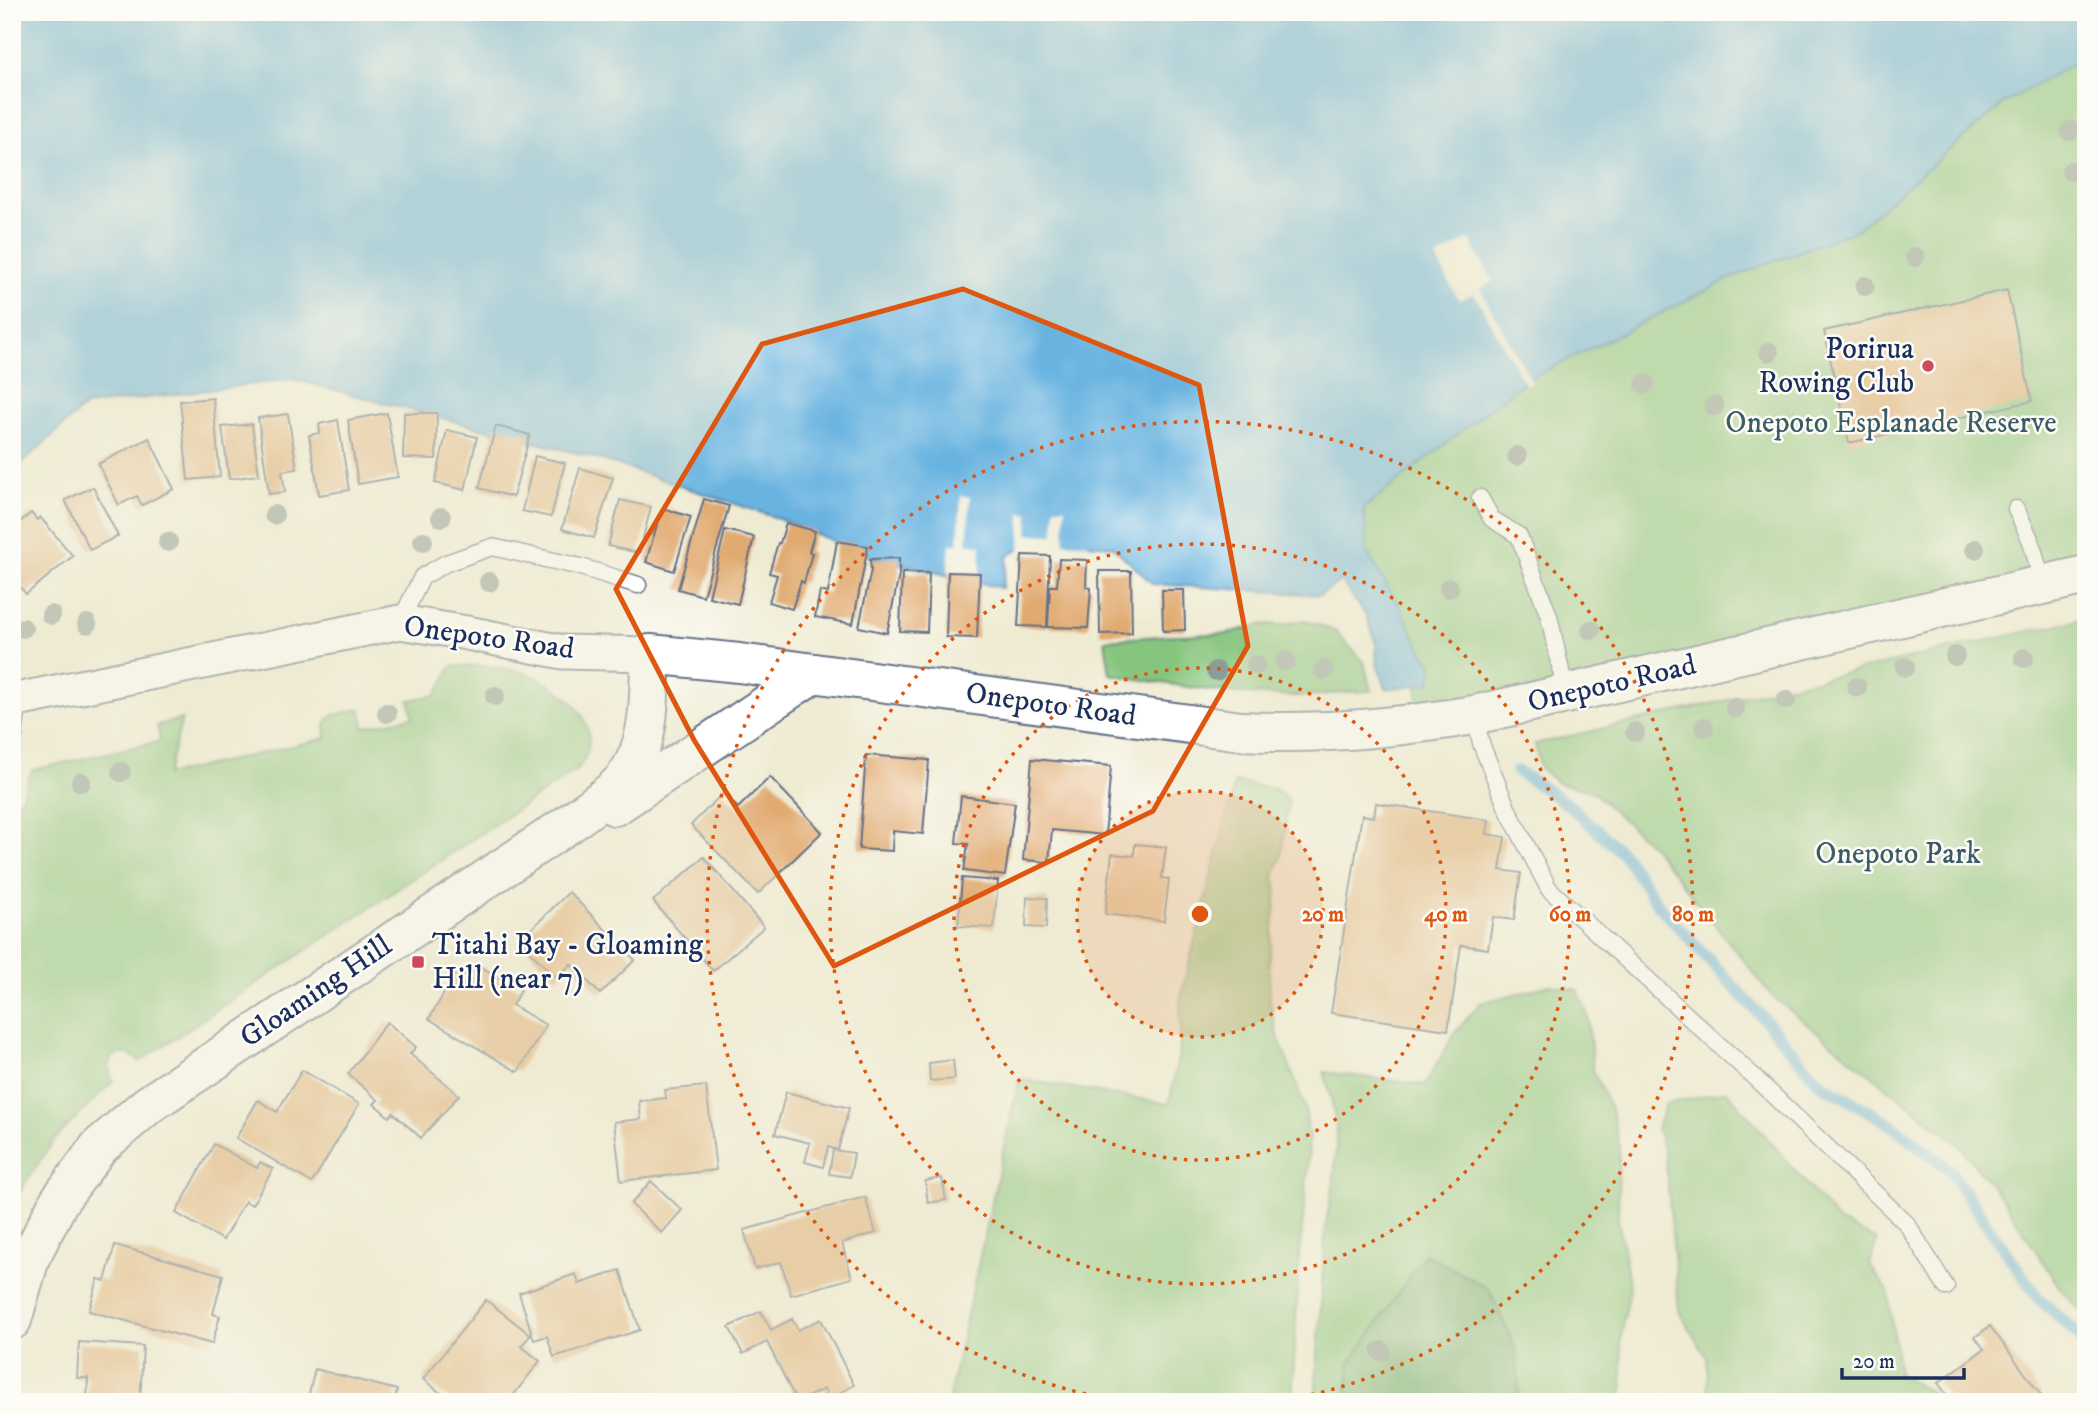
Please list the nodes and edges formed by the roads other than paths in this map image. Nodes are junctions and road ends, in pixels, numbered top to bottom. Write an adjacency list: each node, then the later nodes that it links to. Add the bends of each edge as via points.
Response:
1 (1480, 498): 9 (lane, via 1492,519 1519,536 1549,615)
2 (2016, 509): 4 (lane)
3 (2086, 575): 4 (street, Onepoto Road)
4 (2043, 585): 9 (street, Onepoto Road)
5 (639, 586): 6 (lane, via 492,547 422,577)
6 (400, 622): 7 (street, Onepoto Road, via 563,652); 10 (street, Onepoto Road)
7 (650, 654): 8 (street, Onepoto Road); 13 (street, Gloaming Hill, via 648,718 635,764 622,781)
8 (814, 673): 11 (street, Onepoto Road, via 1241,731 1343,732); 13 (street, via 602,814)
9 (1566, 694): 11 (street, Onepoto Road)
10 (15, 700): 12 (lane)
11 (1474, 715): 14 (lane, via 1507,808 1549,889 1907,1224)
12 (12, 749)
13 (570, 823): 15 (street, Gloaming Hill, via 148,1105 99,1147 59,1201 30,1258)
14 (1947, 1287)
15 (12, 1320)

